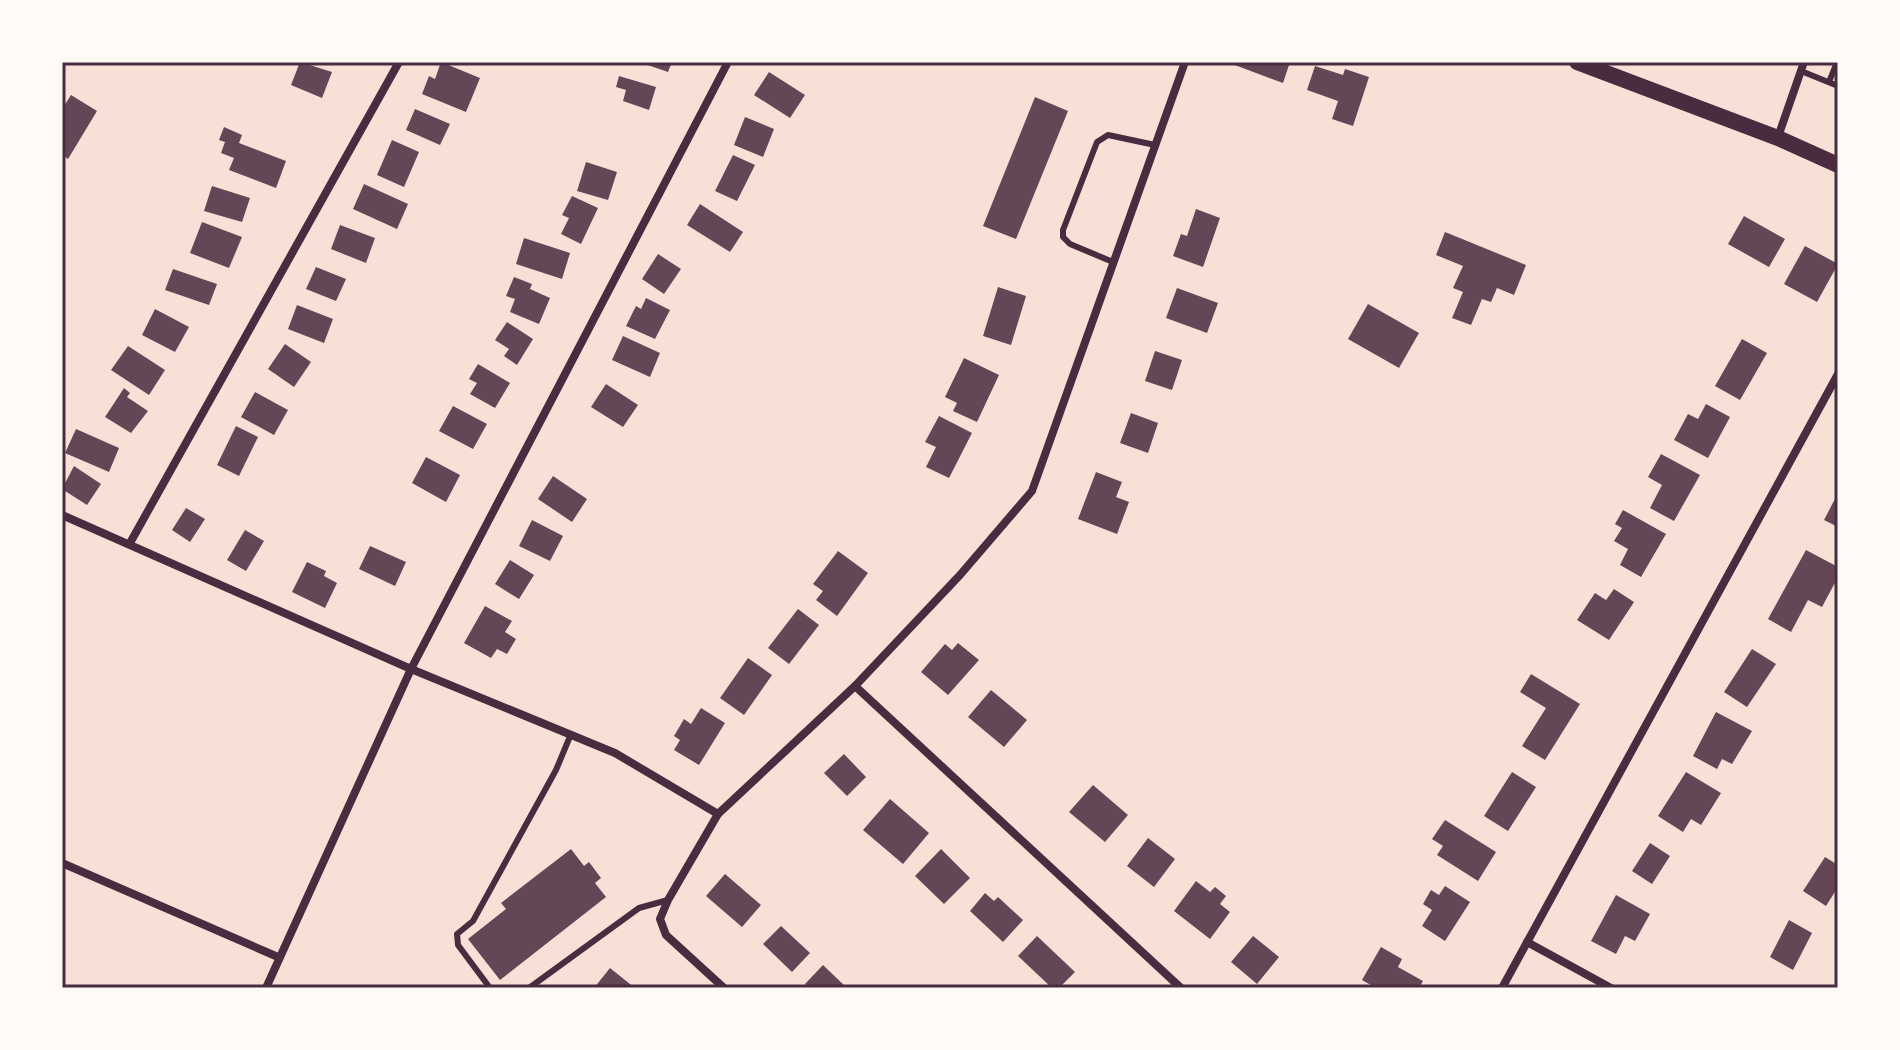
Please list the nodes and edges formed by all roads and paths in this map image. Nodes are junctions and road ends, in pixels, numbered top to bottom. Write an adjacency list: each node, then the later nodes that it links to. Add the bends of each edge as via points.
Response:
1 (399, 62): 15 (street)
2 (728, 62): 16 (street)
3 (1185, 62): 10 (street)
4 (1577, 62): 9 (main road)
5 (1837, 62): 7 (lane)
6 (1802, 67): 7 (lane); 9 (street)
7 (1829, 82): 8 (lane)
8 (1838, 86)
9 (1778, 138): 11 (main road)
10 (1155, 145): 12 (street); 12 (lane, via 1108,135 1097,142 1063,230 1070,244)
11 (1838, 165)
12 (1113, 262): 17 (street, via 1032,491)
13 (1838, 374): 22 (street)
14 (62, 515): 15 (street)
15 (130, 543): 16 (street)
16 (411, 669): 18 (street); 23 (street)
17 (855, 686): 19 (street); 28 (street)
18 (571, 734): 19 (street, via 615,753); 25 (lane, via 473,921 457,934 458,945)
19 (718, 814): 21 (street)
20 (62, 863): 23 (street)
21 (668, 900): 26 (lane, via 639,908); 27 (street, via 660,919 666,935)
22 (1527, 942): 29 (street); 30 (street)
23 (278, 957): 24 (street)
24 (266, 988)
25 (490, 988)
26 (529, 988)
27 (724, 988)
28 (1181, 988)
29 (1502, 988)
30 (1611, 988)

